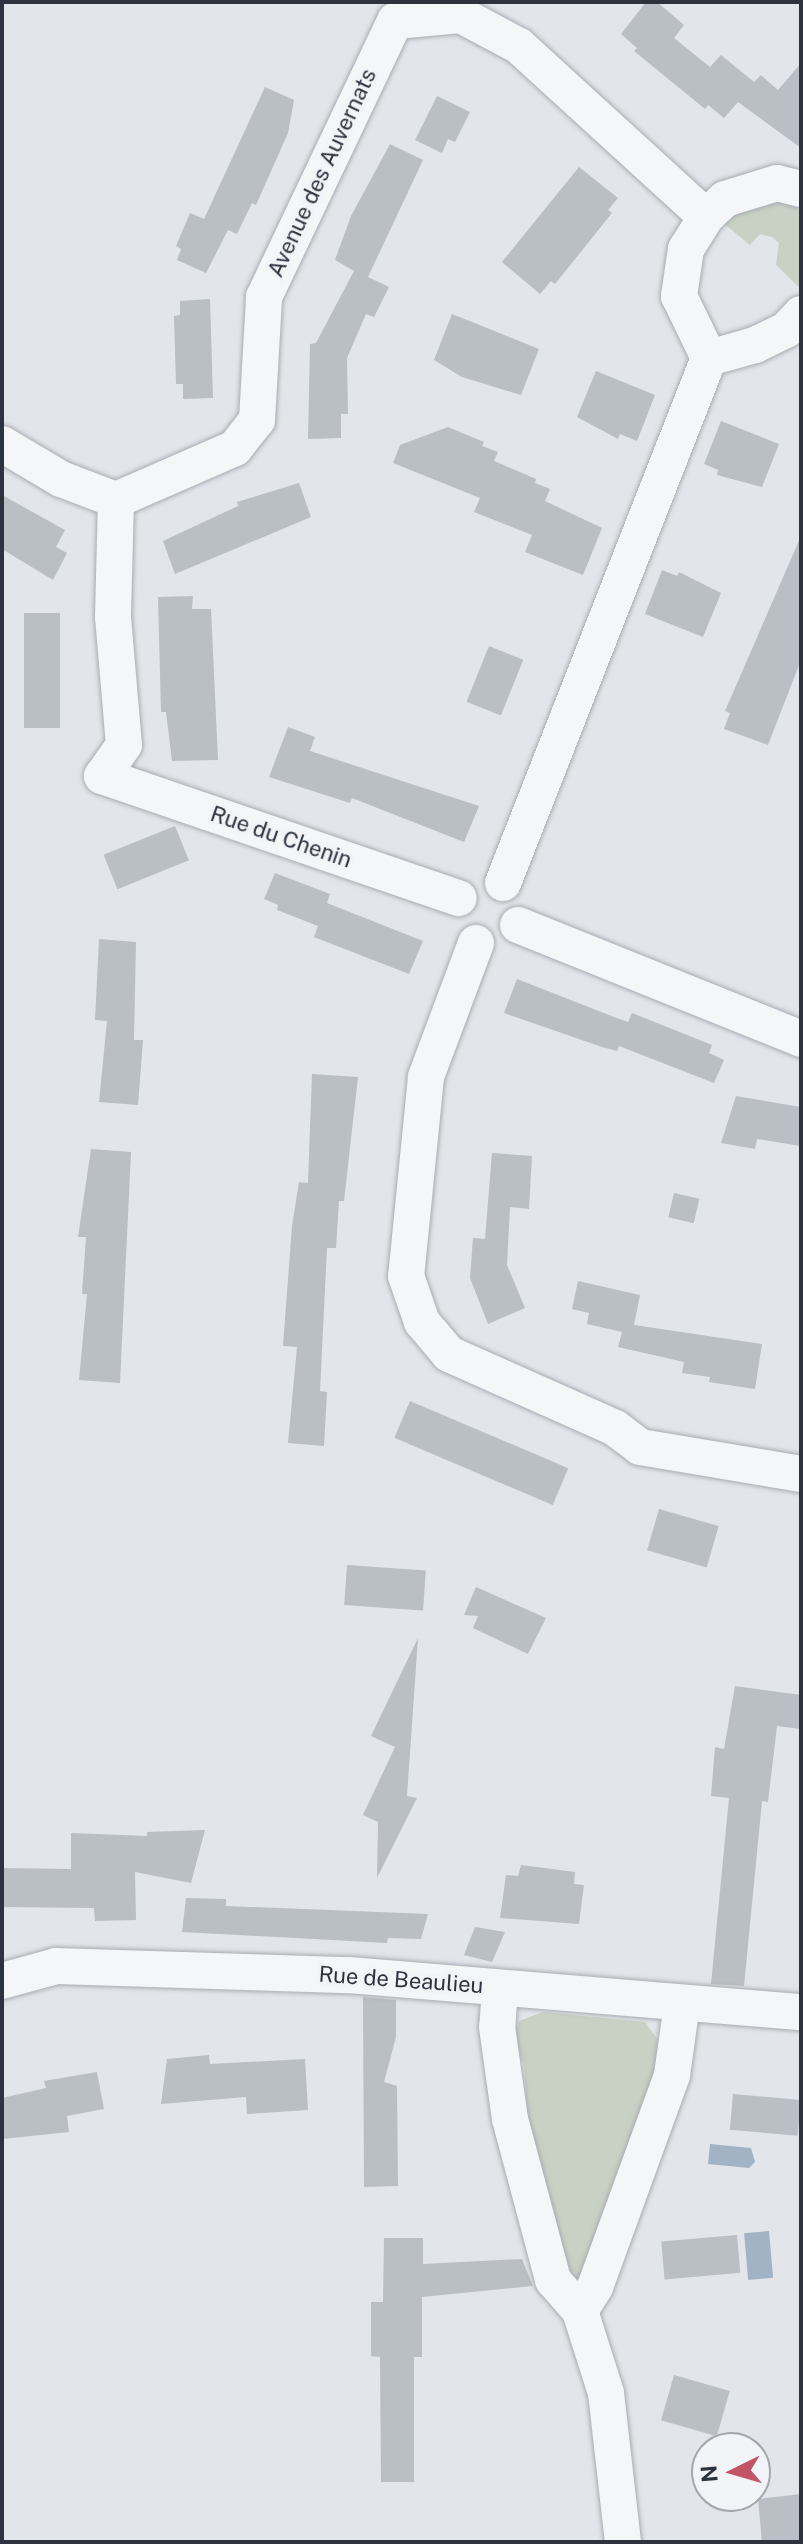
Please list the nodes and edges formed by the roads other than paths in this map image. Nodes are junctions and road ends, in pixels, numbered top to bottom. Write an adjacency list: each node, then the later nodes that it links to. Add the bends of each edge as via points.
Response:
1 (801, 189): 2 (street, via 777,183 746,190 725,199)
2 (706, 217): 4 (street, via 686,249 679,296); 6 (street, Avenue des Auvernats, via 519,46 461,15 395,21 264,297 257,420 235,448)
3 (801, 314): 4 (street, via 786,330 755,345)
4 (709, 358): 7 (street)
5 (2, 444): 6 (street, via 61,479)
6 (116, 500): 8 (street, Rue du Chenin, via 113,617 124,745 102,776)
7 (503, 883): 8 (street, via 483,880); 9 (street, via 518,898)
8 (459, 898): 10 (street, via 460,928)
9 (518, 925): 10 (street, via 498,944); 11 (street)
10 (476, 943): 12 (street, via 426,1077 406,1276 422,1322 449,1354 615,1428 640,1447)
11 (801, 1039)
12 (801, 1474)
13 (2, 1981): 14 (street, Rue de Beaulieu, via 56,1966 349,1975)
14 (500, 1988): 15 (street, Rue de Beaulieu); 17 (street, via 497,2027 510,2119 553,2280)
15 (682, 2004): 16 (street, Rue de Beaulieu); 17 (street, via 672,2075 595,2287)
16 (801, 2012)
17 (580, 2311): 18 (street, via 606,2393)
18 (623, 2542)

